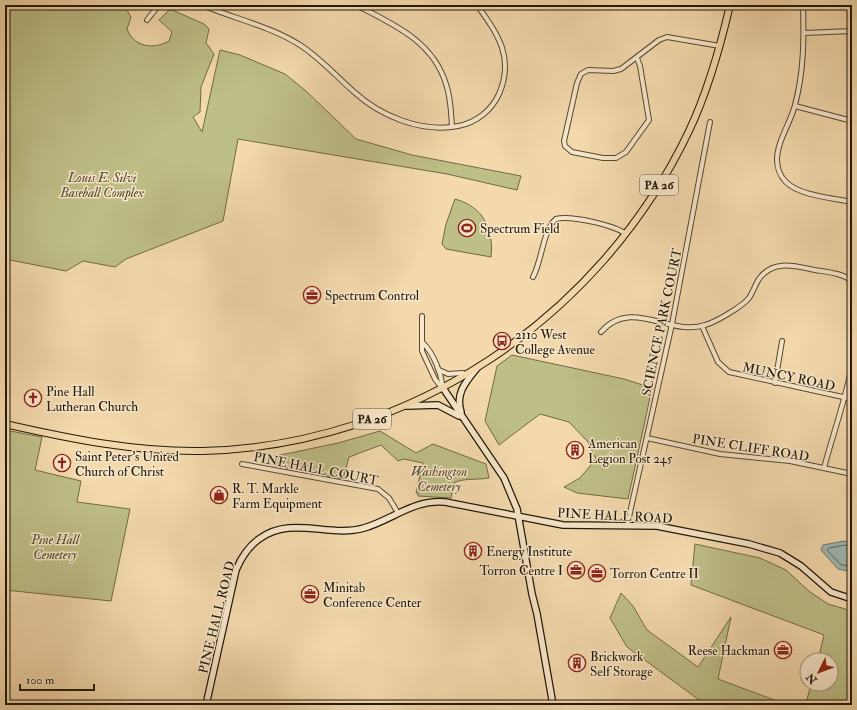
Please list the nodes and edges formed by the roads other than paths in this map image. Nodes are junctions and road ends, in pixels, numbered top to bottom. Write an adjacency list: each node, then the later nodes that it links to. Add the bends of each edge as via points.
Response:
1 (159, 5): 7 (street)
2 (202, 5): 15 (street, via 269,29 291,40 319,59 361,98 390,115 425,126)
3 (356, 5): 15 (street, via 407,32 432,56 446,83)
4 (477, 5): 15 (street, via 501,42 505,57 504,78 500,93 488,110 470,123)
5 (730, 5): 10 (main road, PA 26)
6 (803, 5): 9 (street)
7 (147, 20)
8 (852, 31): 9 (street)
9 (804, 33): 12 (street, via 802,66)
10 (720, 46): 11 (street, via 667,37 659,40); 17 (main road, PA 26, via 699,109 681,147 657,189)
11 (637, 58): 11 (street, via 618,71 588,70 581,74 564,141 570,150 603,158 616,158 626,152 647,125 648,112)
12 (795, 106): 13 (street); 16 (street, via 778,155 778,167 783,178 802,192)
13 (852, 121)
14 (710, 122): 21 (street, SCIENCE PARK COURT)
15 (452, 127)
16 (852, 202)
17 (626, 234): 18 (street, via 610,227 568,218 556,219 548,228 540,264); 28 (main road, PA 26, via 561,305 511,346)
18 (533, 278)
19 (852, 282): 22 (street, via 829,273 788,265 777,266 762,275 748,299)
20 (422, 316): 25 (street)
21 (672, 324): 22 (street); 23 (street, via 632,316 614,322); 36 (street, SCIENCE PARK COURT)
22 (702, 326): 29 (street, MUNCY ROAD, via 716,357 725,369 739,375)
23 (602, 332)
24 (782, 341): 29 (street)
25 (423, 343): 27 (street); 30 (street, via 422,351 435,379)
26 (852, 366): 31 (street)
27 (437, 368): 28 (street, via 452,375); 30 (street)
28 (477, 368): 30 (main road, PA 26); 34 (street, via 463,385 459,397 460,409)
29 (775, 383): 31 (street, MUNCY ROAD)
30 (443, 388): 33 (main road, PA 26); 34 (street)
31 (846, 398): 32 (street, MUNCY ROAD); 38 (street)
32 (852, 399)
33 (407, 406): 34 (street, via 438,405); 35 (main road, PA 26, via 316,436 260,446 217,450 122,447)
34 (466, 421): 41 (street, via 504,478)
35 (5, 424)
36 (647, 438): 38 (street, PINE CLIFF ROAD, via 720,454 790,461); 42 (street, SCIENCE PARK COURT)
37 (242, 464): 40 (street, PINE HALL COURT, via 378,489 389,498)
38 (824, 468): 39 (street, PINE CLIFF ROAD)
39 (852, 474)
40 (398, 513): 41 (street, PINE HALL ROAD, via 419,504 436,501); 44 (street, PINE HALL ROAD, via 354,530 280,528 252,544 236,570)
41 (519, 517): 42 (street, PINE HALL ROAD, via 571,526); 45 (street)
42 (627, 526): 43 (street, PINE HALL ROAD, via 668,528 766,548 791,559 831,592)
43 (852, 599)
44 (206, 705)
45 (553, 705)

